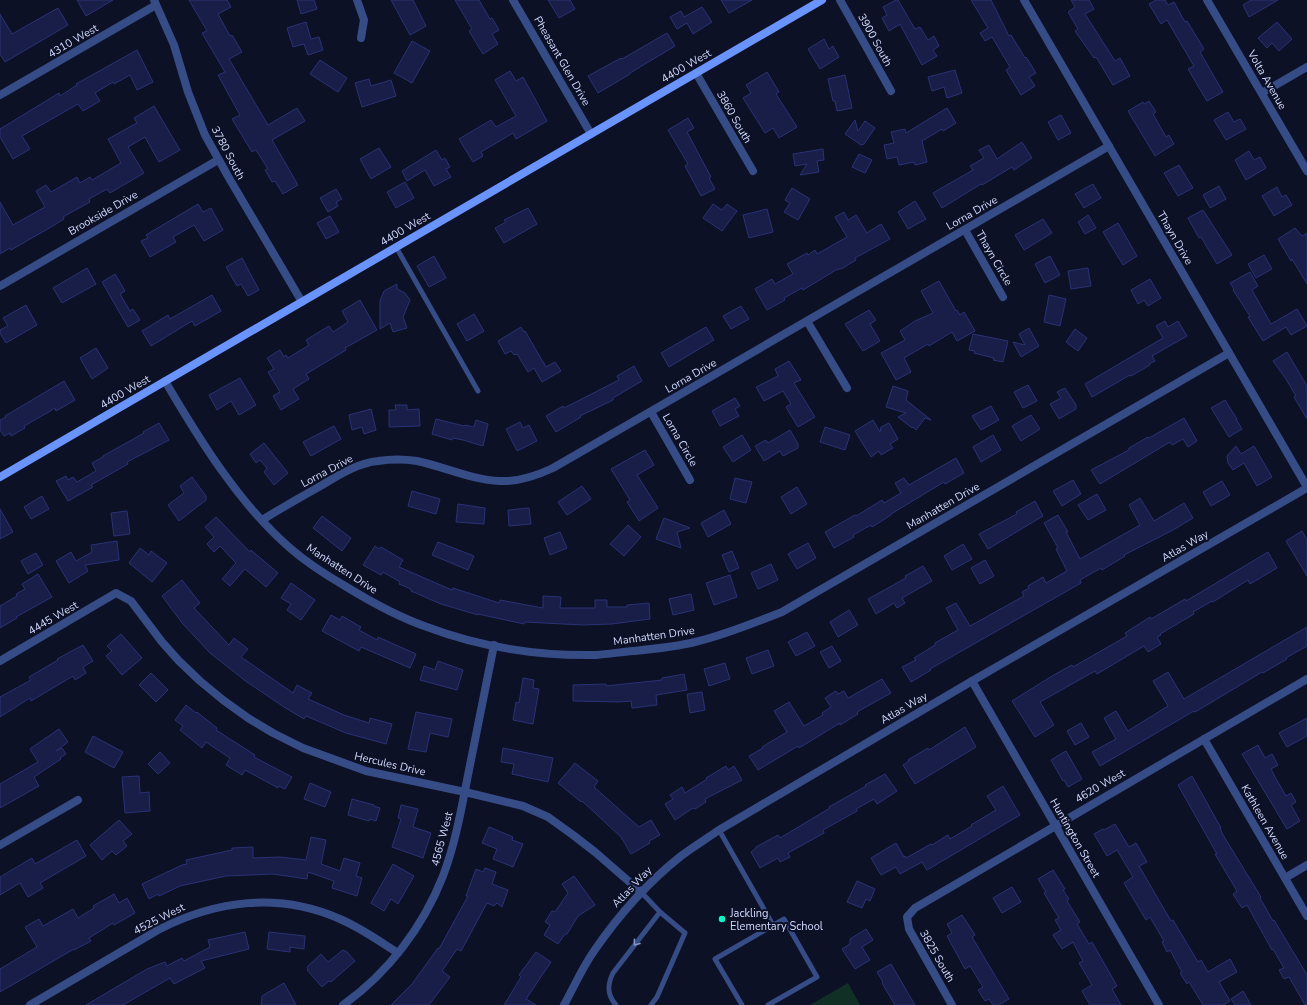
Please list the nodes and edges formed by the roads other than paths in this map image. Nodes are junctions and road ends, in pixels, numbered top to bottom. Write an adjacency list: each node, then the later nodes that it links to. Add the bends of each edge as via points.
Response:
1 (357, 0): 8 (street, via 364,20)
2 (513, 0): 14 (street, Pheasant Glen Drive)
3 (822, 0): 10 (street, 4400 West)
4 (840, 0): 11 (street, 3900 South)
5 (1024, 0): 15 (street, Thayn Drive)
6 (1207, 0): 12 (street, Volta Avenue)
7 (155, 2): 13 (street, 4310 West); 16 (street, 3780 South, via 174,45 195,112)
8 (361, 38)
9 (1307, 67): 12 (street)
10 (696, 73): 14 (street, 4400 West); 17 (street, 3860 South)
11 (891, 91)
12 (1262, 93): 18 (street, Volta Avenue)
13 (0, 95)
14 (591, 134): 20 (street, 4400 West)
15 (1109, 146): 19 (street, Lorna Drive); 25 (street, Thayn Drive)
16 (218, 160): 21 (street, Brookside Drive); 23 (street, 3780 South)
17 (753, 171)
18 (1307, 171)
19 (965, 230): 22 (street, Thayn Circle); 24 (street, Lorna Drive)
20 (396, 247): 23 (street, 4400 West); 28 (lane)
21 (0, 286)
22 (1003, 297)
23 (302, 302): 26 (street, 4400 West)
24 (808, 321): 27 (street); 29 (street, Lorna Drive)
25 (1229, 353): 32 (street, Thayn Drive); 35 (street, Manhatten Drive, via 782,612 694,642 648,650 597,655 545,653)
26 (165, 381): 30 (street, 4400 West); 33 (street, Manhatten Drive, via 210,455)
27 (847, 388)
28 (478, 391)
29 (651, 412): 31 (street, Lorna Circle); 33 (street, Lorna Drive, via 537,475 500,481 417,461 376,461 344,472)
30 (0, 477)
31 (690, 480)
32 (1307, 488): 38 (street, Atlas Way)
33 (262, 520): 35 (street, Manhatten Drive, via 290,548 369,601 427,627)
34 (116, 593): 36 (street, 4445 West); 40 (street, Hercules Drive, via 131,601 162,642 200,681 222,700 273,733 303,748 366,772)
35 (494, 646): 40 (street, 4565 West)
36 (0, 661)
37 (1307, 679): 39 (street, 4620 West)
38 (972, 681): 42 (street, Huntington Street); 43 (street, Atlas Way)
39 (1204, 739): 42 (street, 4620 West); 46 (street, Kathleen Avenue)
40 (465, 792): 47 (street, Hercules Drive, via 523,806 548,818 596,852); 52 (street, 4565 West, via 444,875 424,917)
41 (78, 800): 44 (street)
42 (1055, 825): 50 (street, 4620 West, via 921,904); 61 (street, Huntington Street)
43 (719, 830): 47 (street, Atlas Way, via 682,855); 51 (lane)
44 (0, 845)
45 (1307, 865): 46 (street)
46 (1285, 878): 49 (street, Kathleen Avenue)
47 (641, 892): 48 (lane); 55 (street, Atlas Way, via 593,952)
48 (660, 912): 56 (lane, one-way to 56, via 610,979 609,992); 57 (lane, via 685,933)
49 (1307, 916)
50 (907, 917): 60 (street, 3825 South, via 912,936)
51 (773, 925): 58 (lane, via 715,958); 59 (lane, via 784,919 817,977)
52 (398, 953): 53 (street, 4525 West, via 360,929 319,911 275,903 233,904 176,921); 54 (street, 4565 West, via 372,981)
53 (30, 1005)
54 (343, 1005)
55 (564, 1005)
56 (616, 1005)
57 (651, 1005)
58 (742, 1005)
59 (768, 1005)
60 (952, 1005)
61 (1159, 1005)

